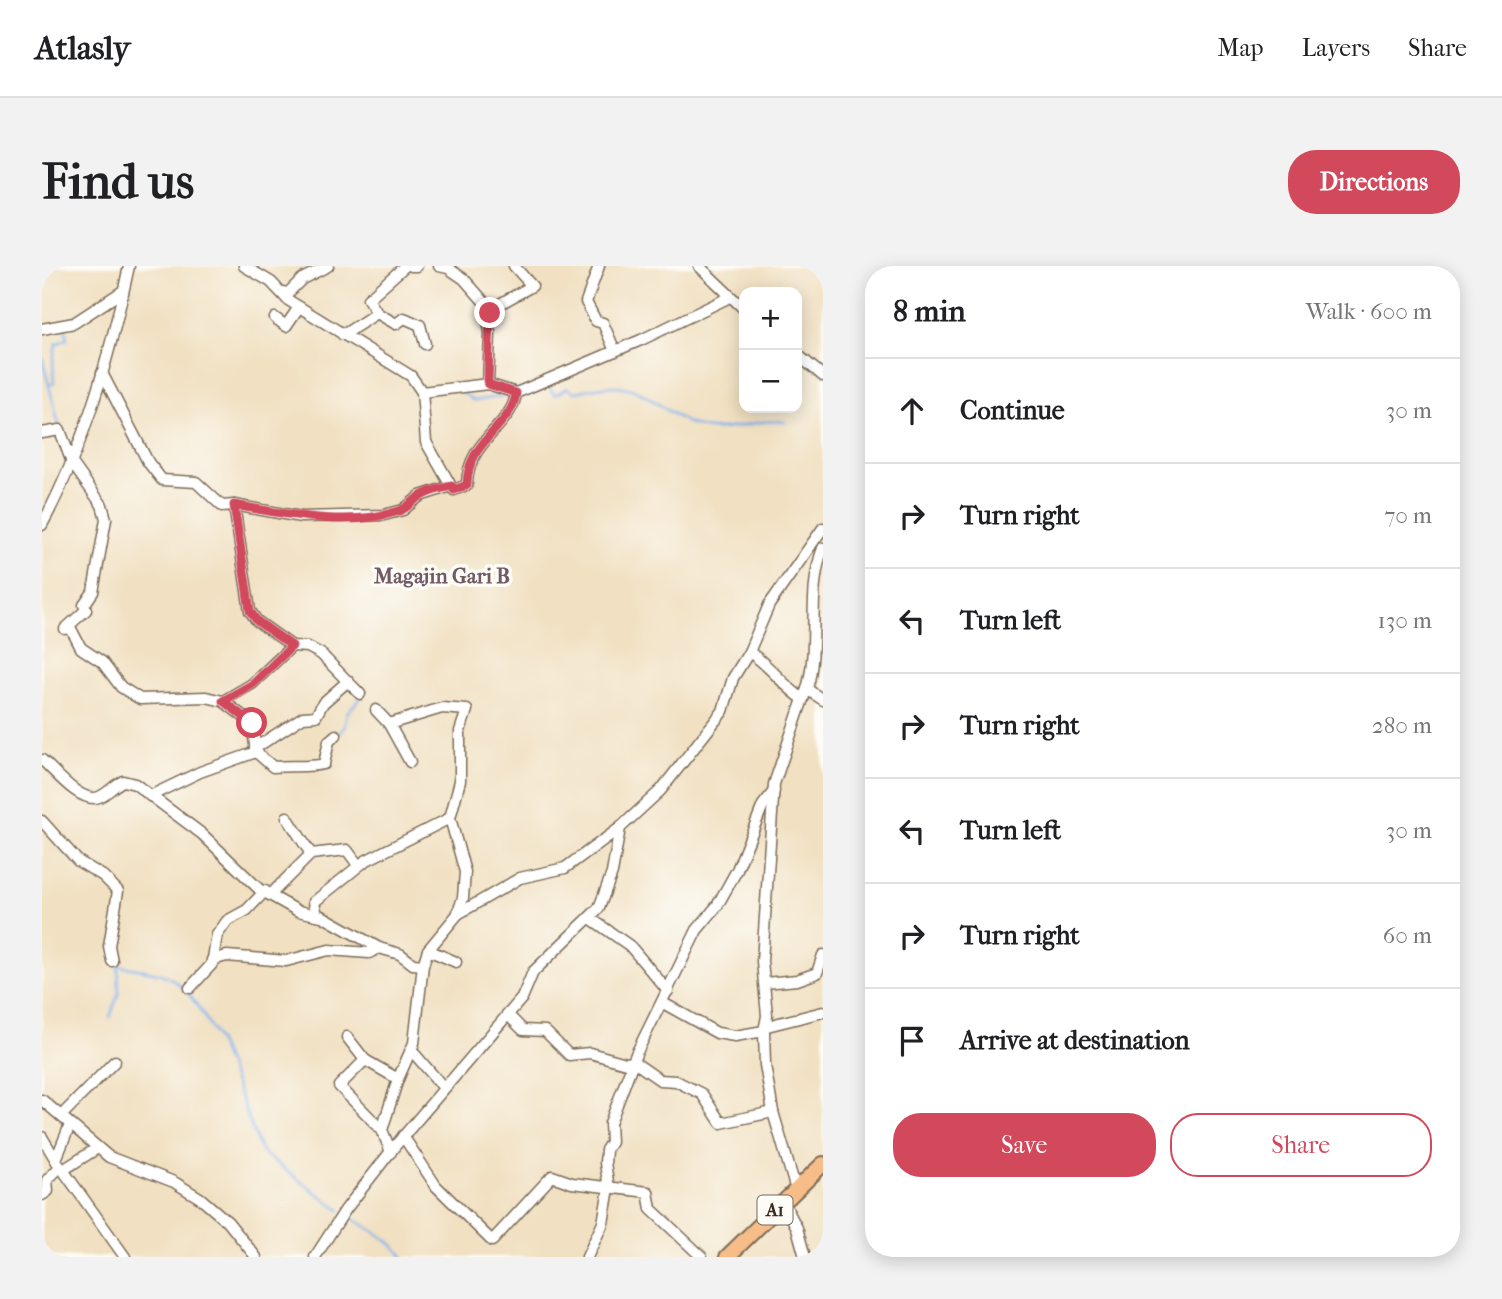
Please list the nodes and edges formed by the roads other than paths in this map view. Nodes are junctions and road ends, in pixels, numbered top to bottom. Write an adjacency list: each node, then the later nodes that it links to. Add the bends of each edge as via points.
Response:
1 (129, 266): 11 (street)
2 (244, 266): 12 (street)
3 (328, 266): 12 (street)
4 (404, 266): 17 (street, via 368,299)
5 (411, 266): 6 (street)
6 (418, 266)
7 (514, 266): 16 (street, via 532,286)
8 (599, 266): 22 (street, via 586,302 596,321 603,323)
9 (699, 266): 13 (street)
10 (445, 267): 16 (street, via 476,291)
11 (123, 292): 19 (street, via 74,323); 24 (street)
12 (284, 292): 15 (street, via 282,295)
13 (730, 297): 14 (street); 22 (street)
14 (739, 305)
15 (299, 307): 18 (street, via 286,326); 20 (street)
16 (489, 310): 26 (street)
17 (377, 313): 20 (street); 21 (street, via 396,324 404,318 420,325)
18 (275, 318)
19 (42, 329)
20 (344, 333): 27 (street, via 411,376)
21 (425, 344)
22 (615, 351): 28 (street)
23 (802, 358): 25 (street)
24 (102, 373): 30 (street); 32 (street, via 162,480 195,482 222,506)
25 (823, 376)
26 (488, 384): 27 (street); 28 (street)
27 (422, 392): 31 (street, via 426,442)
28 (516, 393): 31 (street, via 512,410 486,436 466,470 467,485 454,490)
29 (42, 433): 30 (street, via 60,430)
30 (72, 463): 33 (street); 42 (street, via 102,505 106,519 93,592 84,605 86,610 67,628 121,687 140,699 206,696)
31 (452, 486): 32 (street, via 384,515 301,517)
32 (234, 505): 36 (street, via 250,611)
33 (42, 525)
34 (823, 528): 37 (street, via 775,594)
35 (823, 548): 40 (street)
36 (292, 646): 38 (street, via 321,654); 42 (street, via 253,684)
37 (749, 652): 40 (street); 54 (street, via 733,678 723,711 661,790)
38 (348, 681): 39 (street); 46 (street, via 323,703 316,716 303,717)
39 (360, 694)
40 (805, 694): 41 (street); 49 (street)
41 (823, 700)
42 (223, 701): 46 (street, via 252,723)
43 (376, 710): 44 (street)
44 (389, 724): 48 (street); 52 (street, via 442,708 467,710 460,731 460,781)
45 (336, 735): 46 (street, via 329,741 324,764 308,768 292,764 273,767)
46 (255, 750): 50 (street)
47 (42, 760): 50 (street, via 59,779 89,797 98,797 123,781)
48 (410, 762)
49 (774, 791): 68 (street, via 763,936); 70 (street, via 763,805 737,870 697,930)
50 (150, 796): 57 (street, via 225,854 250,884)
51 (287, 817): 55 (street)
52 (450, 818): 56 (street); 59 (street, via 465,872)
53 (42, 821): 65 (street, via 78,860 118,891 109,946)
54 (620, 828): 59 (street, via 565,868 520,878); 60 (street, via 608,886)
55 (311, 854): 56 (street, via 347,850); 57 (street)
56 (358, 865): 58 (street, via 314,902)
57 (268, 892): 58 (street, via 298,911); 64 (street, via 227,921 217,935)
58 (317, 915): 61 (street)
59 (457, 915): 62 (street)
60 (590, 918): 70 (street, via 630,946); 73 (street, via 533,972 522,998)
61 (379, 948): 64 (street, via 369,953 328,950 286,961 227,956); 67 (street)
62 (428, 950): 66 (street); 67 (street)
63 (823, 955): 68 (street, via 817,973)
64 (212, 960): 69 (street)
65 (112, 961)
66 (456, 962)
67 (423, 965): 76 (street)
68 (765, 983): 74 (street)
69 (190, 988)
70 (668, 991): 71 (street)
71 (663, 1003): 74 (street, via 728,1036); 79 (street)
72 (823, 1012): 74 (street)
73 (507, 1014): 79 (street, via 523,1030 545,1031 569,1055 590,1053); 81 (street)
74 (765, 1028): 83 (street)
75 (346, 1037): 77 (street)
76 (412, 1051): 80 (street); 81 (street)
77 (365, 1060): 80 (street); 86 (street, via 339,1086)
78 (115, 1061): 84 (street)
79 (634, 1062): 83 (street, via 660,1080 676,1081 702,1094 720,1123); 100 (street, via 610,1123 605,1163 610,1188 603,1223)
80 (398, 1079): 86 (street)
81 (444, 1088): 87 (street)
82 (42, 1100): 84 (street)
83 (773, 1112): 94 (street)
84 (61, 1116): 85 (street)
85 (70, 1125): 89 (street); 92 (street)
86 (382, 1129): 90 (street)
87 (403, 1136): 90 (street); 101 (street, via 436,1186 492,1241 552,1175 572,1183 648,1192 651,1209)
88 (42, 1137): 92 (street)
89 (96, 1149): 92 (street); 98 (street, via 200,1198 228,1222)
90 (391, 1152): 99 (street)
91 (823, 1164): 94 (highway, A1)
92 (60, 1165): 95 (street); 97 (street)
93 (823, 1175): 96 (highway, A1)
94 (796, 1190): 102 (highway, A1)
95 (42, 1195)
96 (786, 1209): 103 (highway, A1); 104 (street)
97 (125, 1257)
98 (256, 1257)
99 (315, 1257)
100 (587, 1257)
101 (702, 1257)
102 (727, 1257)
103 (738, 1257)
104 (805, 1257)

